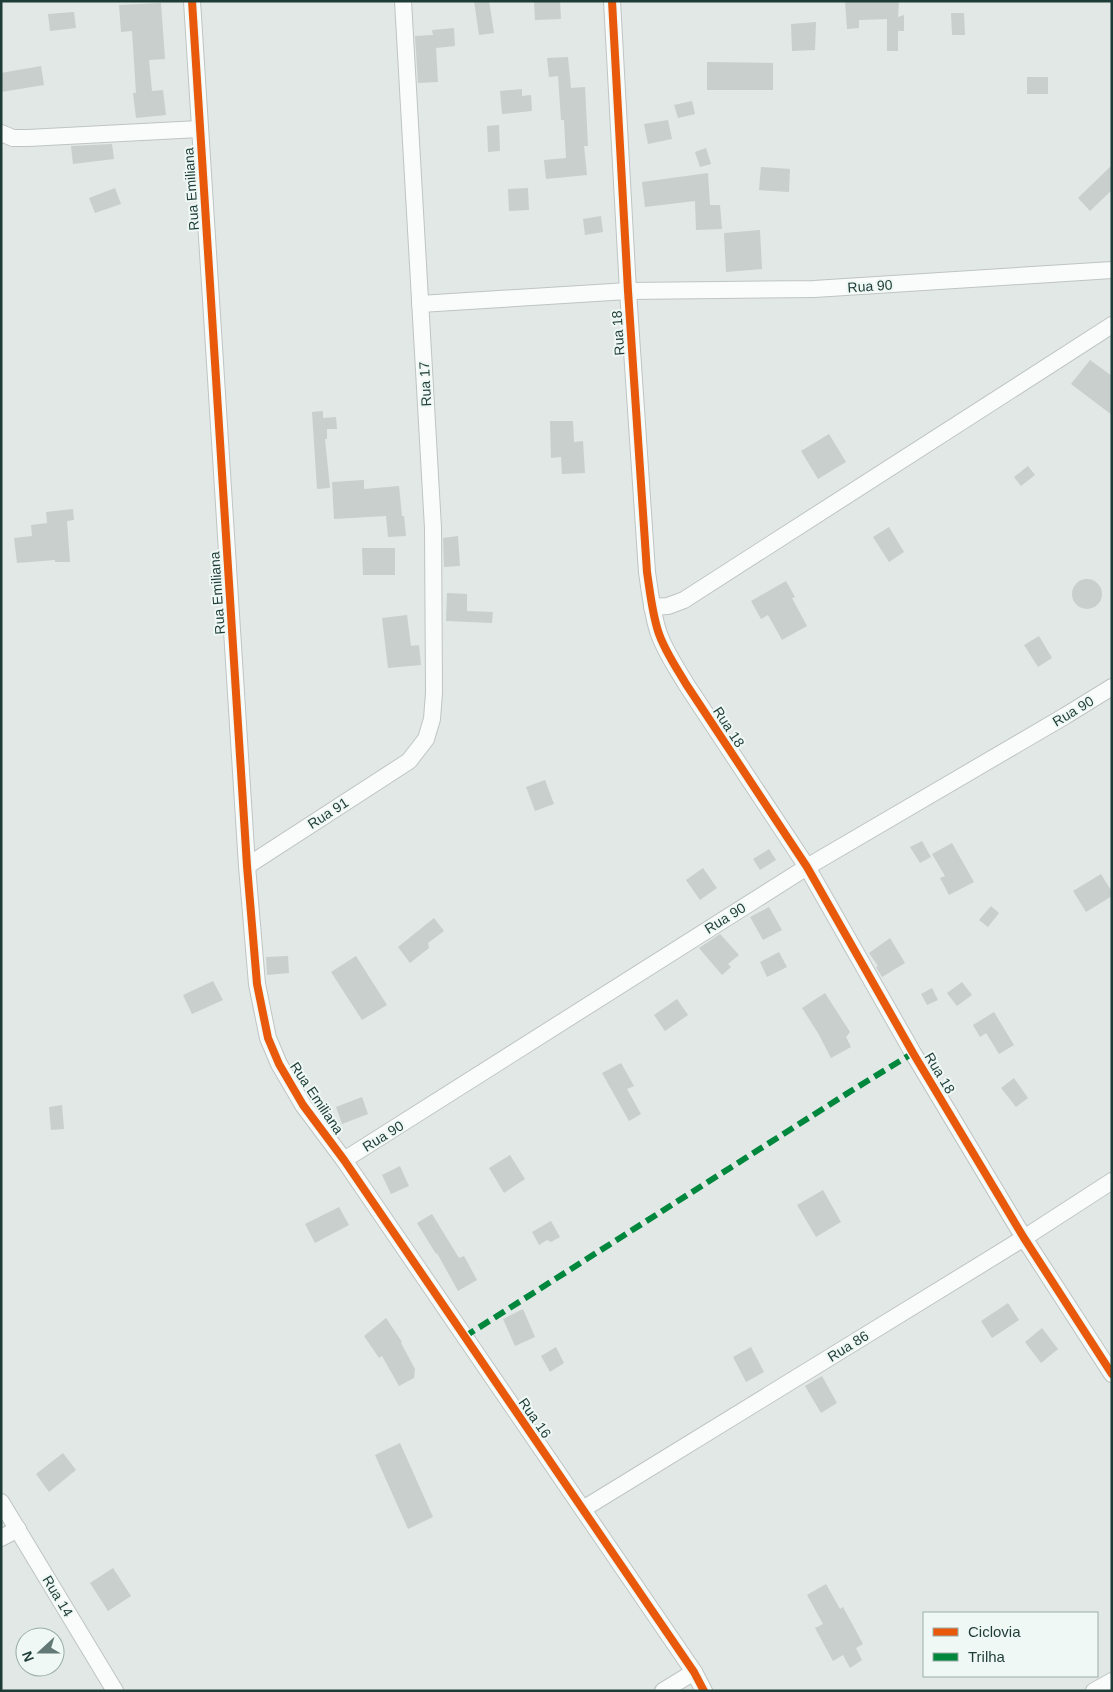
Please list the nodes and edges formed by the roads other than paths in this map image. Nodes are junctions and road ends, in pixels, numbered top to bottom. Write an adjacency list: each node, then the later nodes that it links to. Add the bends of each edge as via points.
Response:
1 (192, 1): 4 (street, Rua Emiliana)
2 (403, 1): 8 (street, Rua 17)
3 (612, 1): 7 (street, Rua 18)
4 (199, 129): 5 (street, via 28,138 13,138); 13 (street, Rua Emiliana)
5 (1, 133)
6 (1112, 270): 7 (street, Rua 90, via 814,289)
7 (628, 291): 8 (street, Rua 90); 10 (street, Rua 18)
8 (420, 304): 12 (street, Rua 17, via 433,528 434,693 426,739)
9 (1112, 325): 10 (street, via 684,600)
10 (652, 607): 14 (street, Rua 18, via 658,632 672,661)
11 (1112, 687): 14 (street, Rua 90)
12 (409, 761): 13 (street, Rua 91)
13 (248, 866): 15 (street, Rua Emiliana, via 257,984 268,1038 303,1104)
14 (806, 867): 15 (street, Rua 90); 17 (street, Rua 18)
15 (344, 1160): 20 (street, Rua 16)
16 (1112, 1182): 17 (street, Rua 86)
17 (1024, 1238): 18 (street, Rua 18); 20 (street, Rua 86)
18 (1112, 1374)
19 (1, 1502): 21 (street, Rua 14)
20 (583, 1508): 23 (street, Rua 16)
21 (18, 1529): 22 (street); 25 (street, Rua 14)
22 (1, 1538)
23 (694, 1672): 26 (street); 27 (street, Rua 16)
24 (1112, 1681): 28 (street)
25 (115, 1691)
26 (663, 1691)
27 (704, 1691)
28 (1094, 1691)

